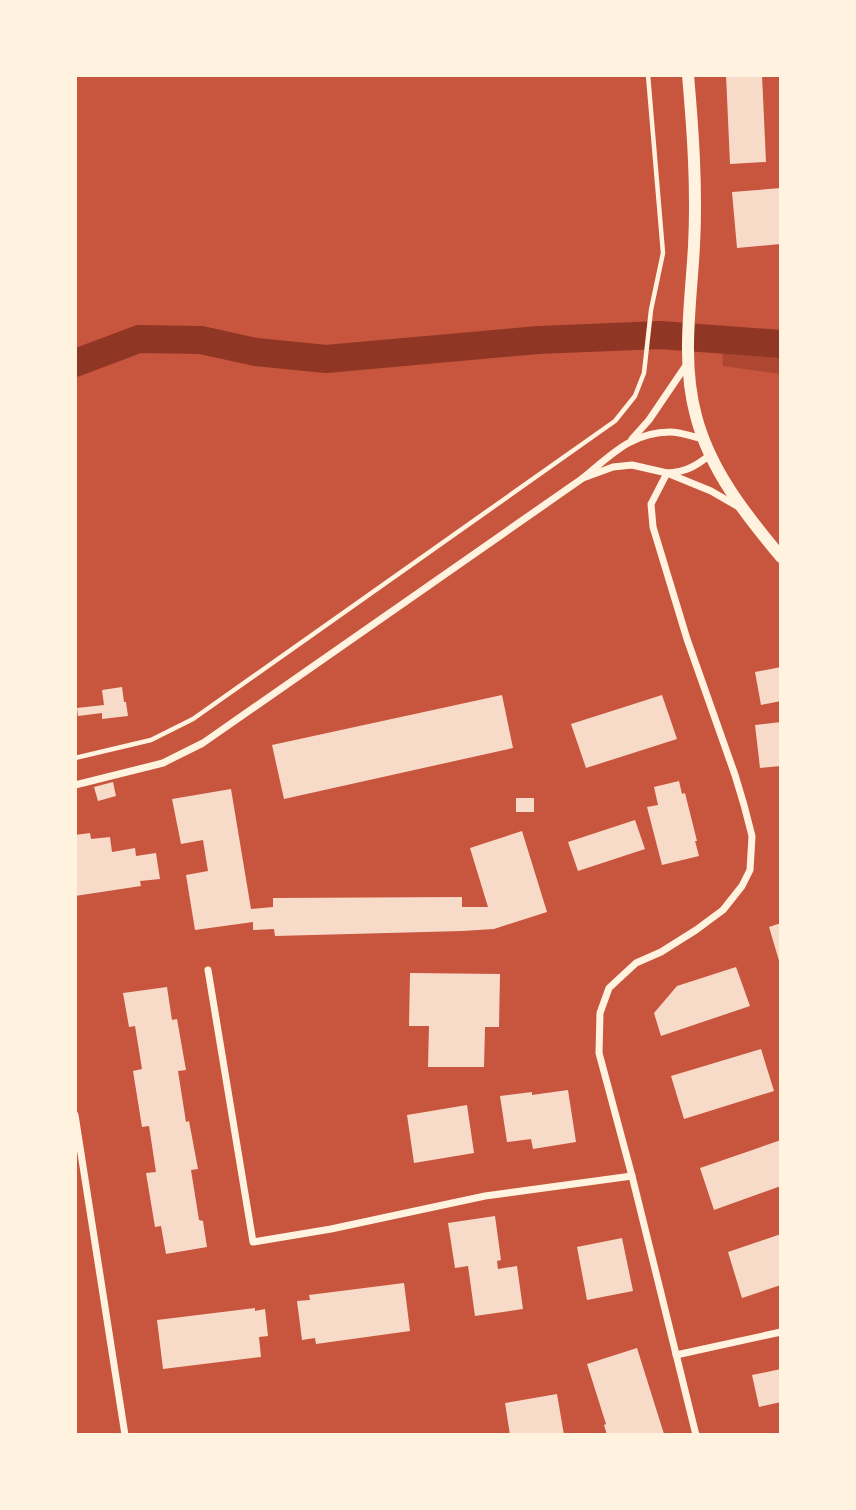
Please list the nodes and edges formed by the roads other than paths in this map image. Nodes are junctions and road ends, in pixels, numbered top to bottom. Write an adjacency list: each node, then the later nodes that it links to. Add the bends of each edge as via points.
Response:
1 (688, 75): 2 (street, via 694,172)
2 (688, 364): 3 (street); 4 (street, via 690,393)
3 (632, 439): 4 (street, via 672,432); 7 (street)
4 (704, 440): 5 (street)
5 (710, 455): 6 (street, via 693,468); 8 (street)
6 (667, 473): 7 (street, via 632,465); 8 (street); 13 (street, via 651,503 653,527 752,835 750,870 723,910 636,963 609,988 600,1013 599,1053)
7 (583, 478): 10 (street, via 203,743 163,763)
8 (743, 509): 9 (street)
9 (781, 557)
10 (75, 785)
11 (208, 970): 13 (street, via 253,1242 485,1196)
12 (75, 1115): 16 (street)
13 (632, 1176): 15 (street)
14 (781, 1332): 15 (street)
15 (676, 1355): 17 (street)
16 (125, 1435)
17 (696, 1435)

